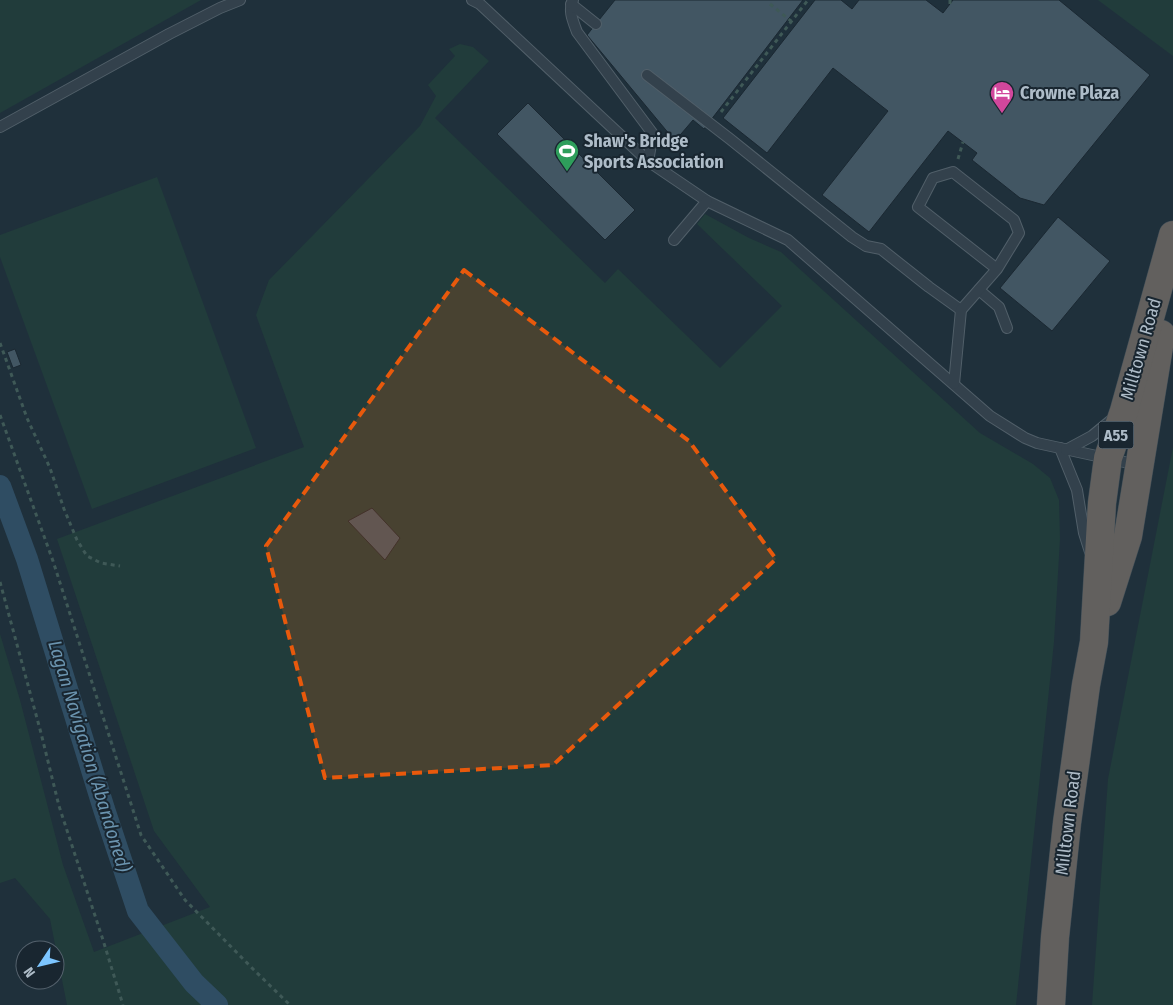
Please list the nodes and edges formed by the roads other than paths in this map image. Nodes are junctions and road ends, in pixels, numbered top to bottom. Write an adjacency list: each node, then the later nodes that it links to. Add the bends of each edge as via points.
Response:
1 (240, 0): 6 (lane, via 169,34)
2 (472, 0): 7 (lane)
3 (572, 2): 4 (lane); 7 (lane, via 571,16 577,32 653,134)
4 (596, 24)
5 (647, 75): 14 (lane, via 852,237 881,250)
6 (0, 127)
7 (648, 162): 8 (lane)
8 (707, 201): 10 (lane); 16 (lane, via 788,240)
9 (1173, 235): 17 (highway, Milltown Road / A55)
10 (674, 240)
11 (1173, 257): 20 (highway, Milltown Road / A55)
12 (997, 269): 12 (lane, via 918,208 933,178 953,172 1014,220 1019,232); 13 (lane)
13 (978, 290): 14 (lane); 15 (lane, via 999,307)
14 (961, 310): 16 (lane)
15 (1007, 328)
16 (954, 384): 18 (lane, via 990,416 1026,438)
17 (1124, 411): 18 (lane, via 1092,436); 19 (highway, Milltown Road / A55)
18 (1063, 449): 19 (lane); 21 (lane)
19 (1108, 458): 20 (lane); 21 (highway, Milltown Road / A55)
20 (1139, 465): 22 (highway, Milltown Road / A55, via 1128,536)
21 (1098, 574): 22 (highway, Milltown Road / A55)
22 (1094, 642): 23 (highway, Milltown Road / A55, via 1066,824)
23 (1050, 1005)

